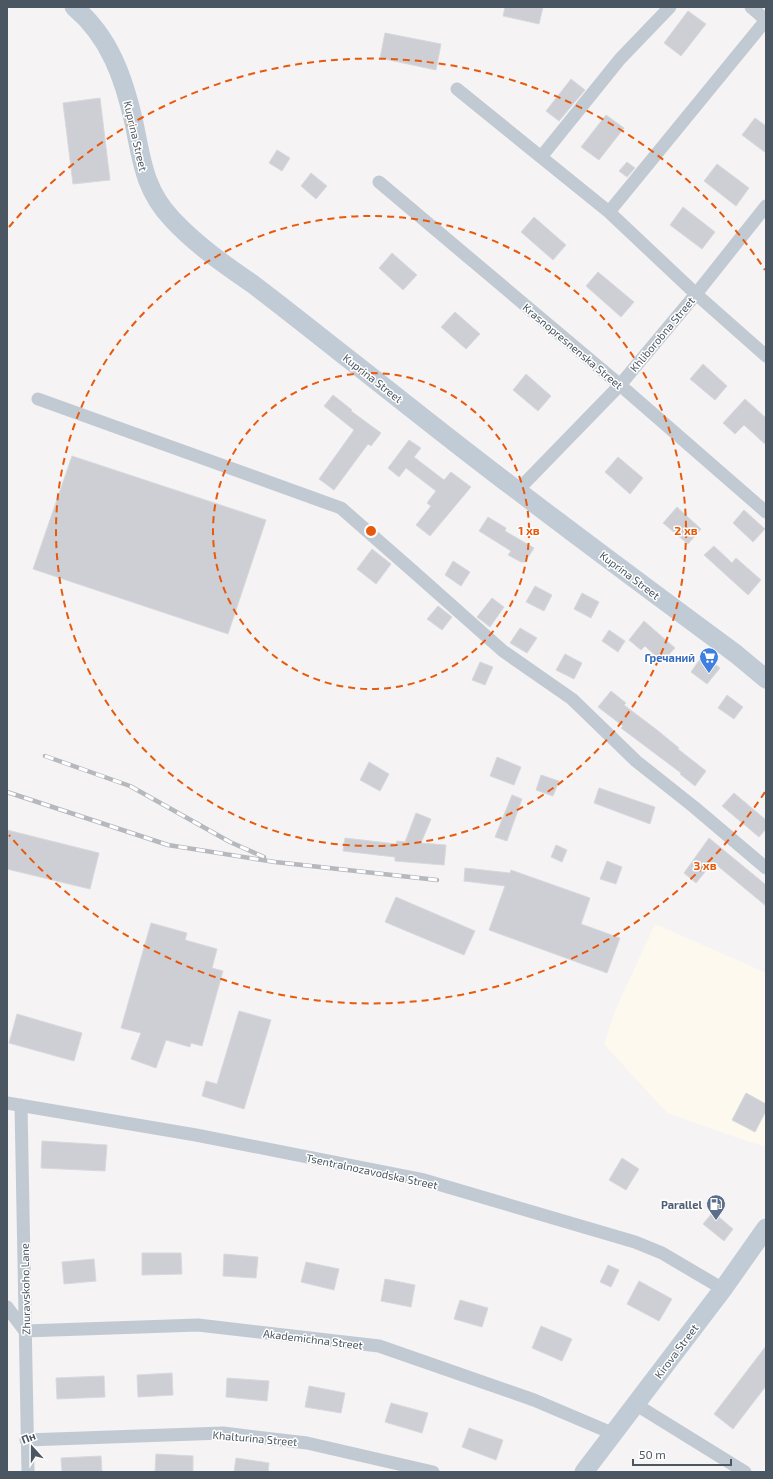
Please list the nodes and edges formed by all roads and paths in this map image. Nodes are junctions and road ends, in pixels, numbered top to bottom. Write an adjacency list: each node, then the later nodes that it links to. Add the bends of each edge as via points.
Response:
1 (74, 7): 14 (main road, Kuprina Street, via 97,30 121,76 134,120 144,173 154,194 171,218 200,246 275,301)
2 (670, 7): 6 (street, via 620,59)
3 (751, 7): 4 (street)
4 (766, 20): 9 (street)
5 (457, 89): 6 (street)
6 (541, 157): 9 (street)
7 (379, 182): 12 (street, Krasnopresnenska Street)
8 (766, 206): 10 (street, Khliborobna Street)
9 (609, 212): 10 (street)
10 (696, 294): 11 (street); 12 (street, Khliborobna Street)
11 (766, 356)
12 (620, 385): 14 (street, Khliborobna Street); 15 (street, Krasnopresnenska Street)
13 (38, 399): 17 (street, via 341,508 503,651 572,699 636,761)
14 (518, 491): 16 (main road, Kuprina Street, via 730,649)
15 (766, 512)
16 (766, 679)
17 (766, 868)
18 (7, 1102): 19 (street, Tsentralnozavodska Street)
19 (20, 1105): 21 (street, Tsentralnozavodska Street, via 196,1135 424,1180 635,1242 662,1253); 23 (street, Zhuravskoho Lane)
20 (766, 1228): 21 (main road, Kirova Street)
21 (723, 1289): 24 (main road, Kirova Street)
22 (7, 1307): 23 (street)
23 (25, 1331): 25 (street, Akademichna Street, via 198,1325 379,1346 534,1400); 26 (street, Zhuravskoho Lane)
24 (636, 1404): 25 (main road, Kirova Street); 30 (street)
25 (614, 1434): 29 (main road, Kirova Street)
26 (26, 1440): 27 (street, Zhuravskoho Lane); 28 (street, Khalturina Street, via 223,1433 307,1443)
27 (28, 1472)
28 (433, 1472)
29 (584, 1472)
30 (745, 1472)

